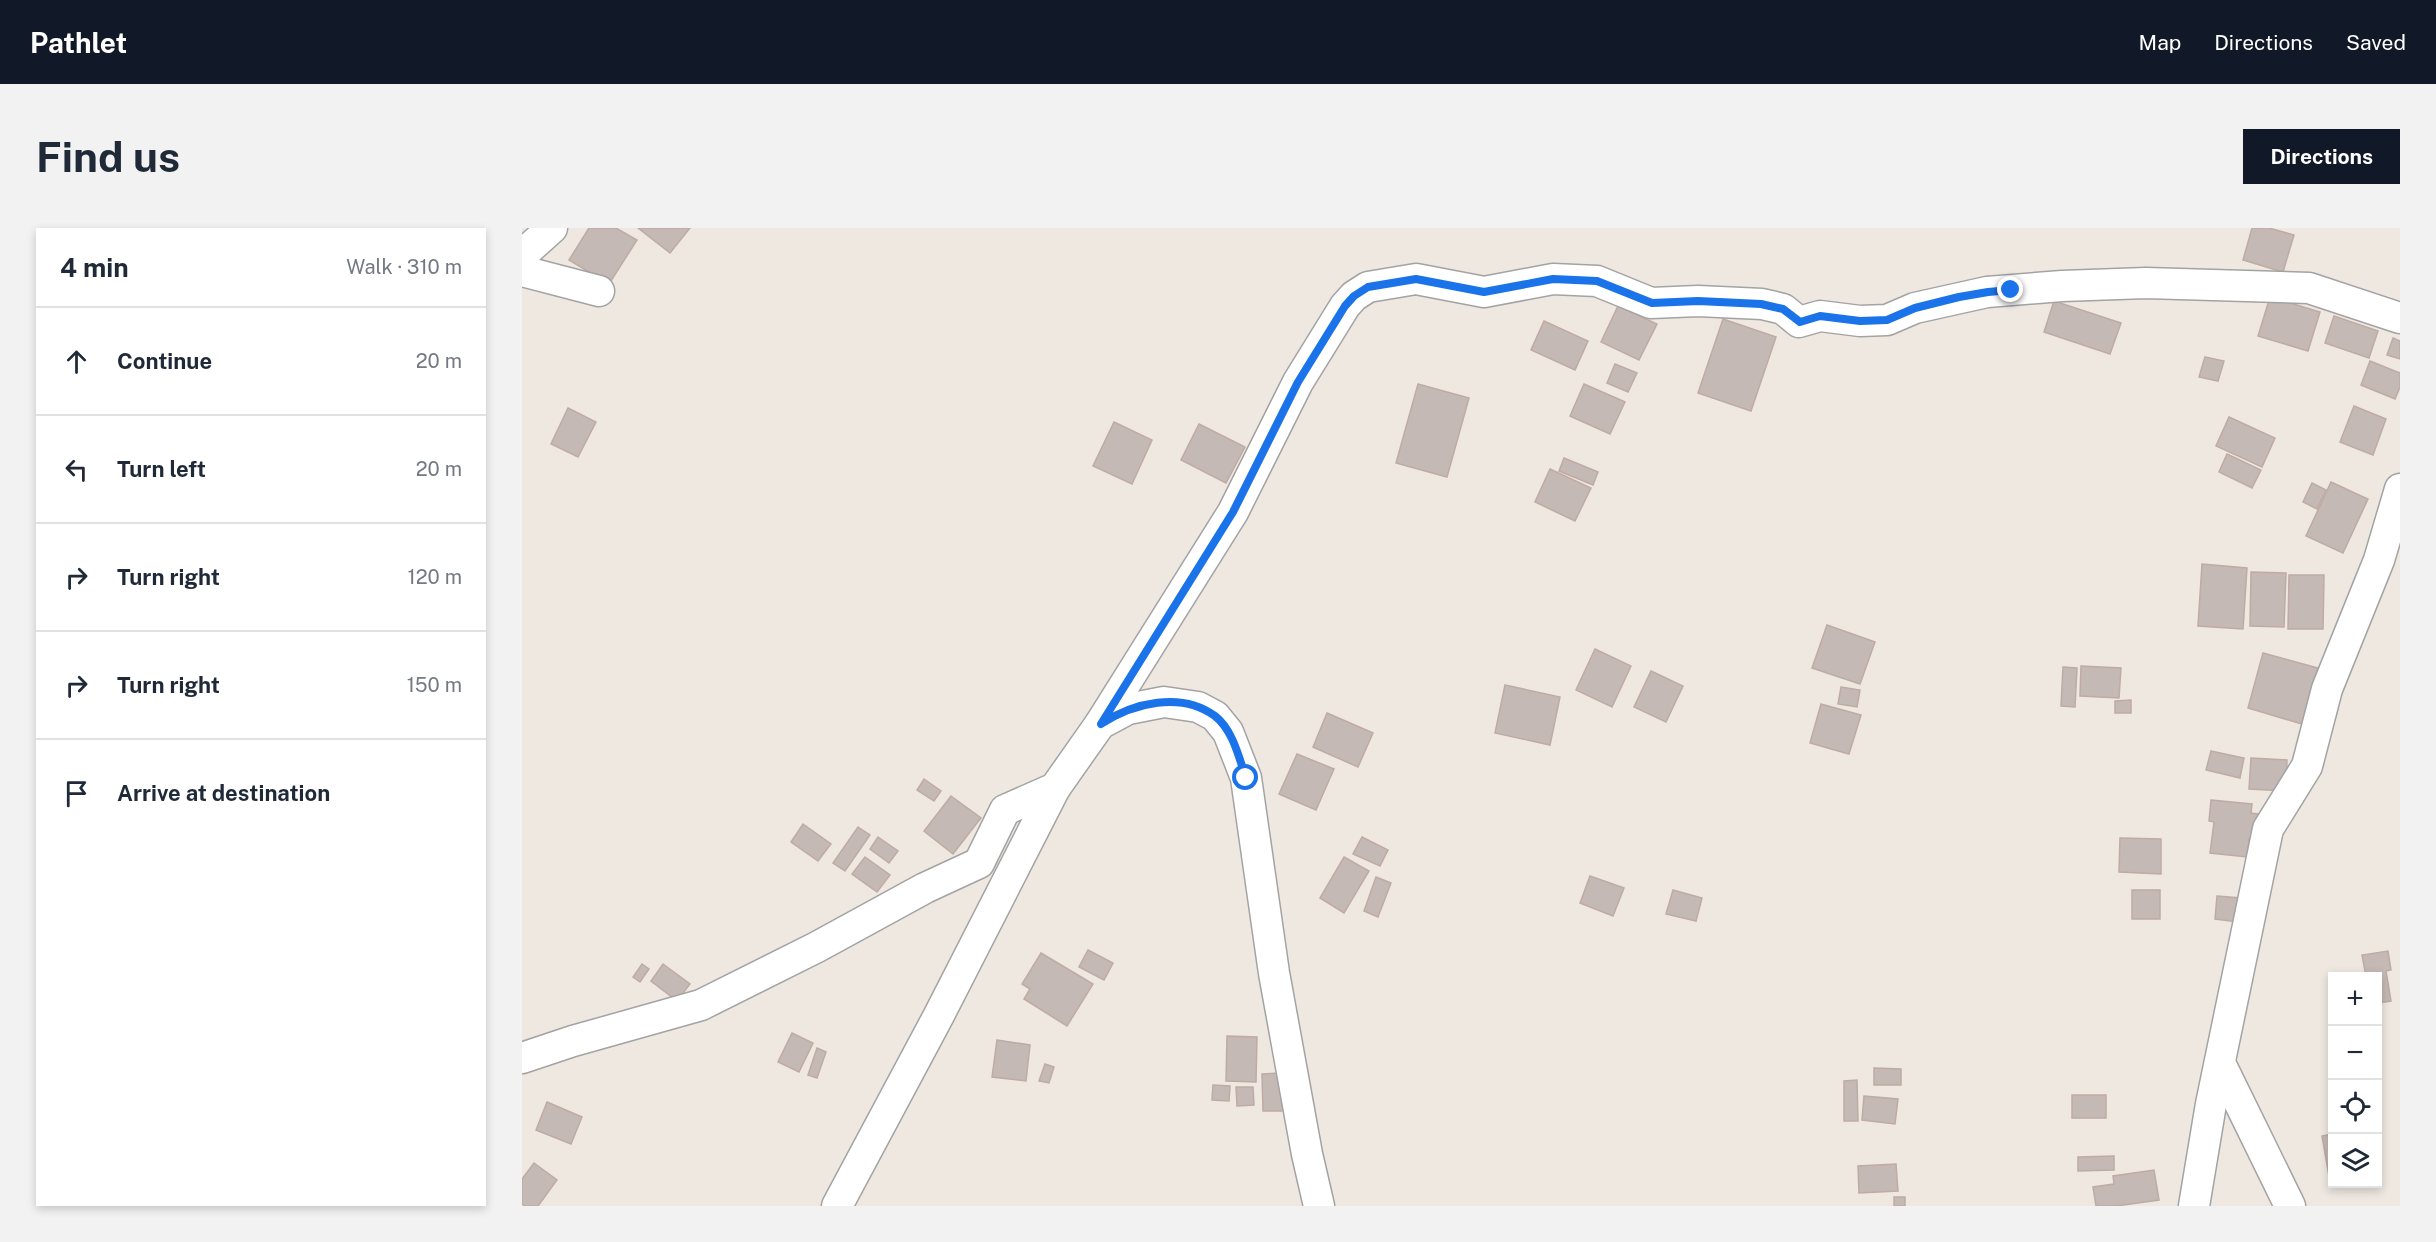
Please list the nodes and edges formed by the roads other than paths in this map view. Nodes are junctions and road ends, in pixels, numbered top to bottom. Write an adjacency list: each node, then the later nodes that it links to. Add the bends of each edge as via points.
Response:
1 (552, 228): 2 (street)
2 (522, 255)
3 (522, 272): 4 (street)
4 (599, 291)
5 (2400, 318): 7 (street, via 2309,288 2062,286 1988,292 1915,308 1887,320 1820,316 1800,322 1783,309 1761,304 1652,303 1597,281 1553,279 1484,292 1416,279 1368,287 1345,306 1298,382 1233,512)
6 (2400, 489): 10 (street, via 2379,560 2327,689 2307,766 2268,829)
7 (1101, 724): 8 (street); 12 (street, via 1147,704 1198,707 1215,716 1237,751 1246,778 1274,974)
8 (1055, 788): 9 (street, via 1005,810 979,863 817,947 702,1005); 11 (street)
9 (522, 1058)
10 (2220, 1063): 13 (street); 14 (street)
11 (837, 1206)
12 (1319, 1206)
13 (2194, 1206)
14 (2290, 1206)

